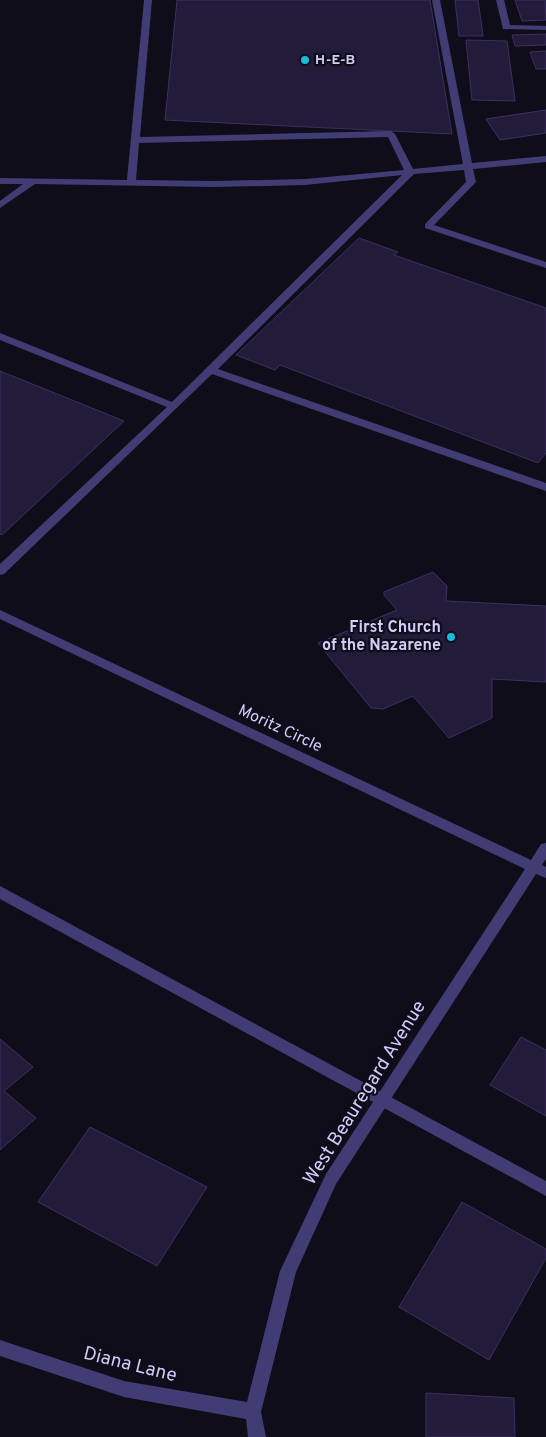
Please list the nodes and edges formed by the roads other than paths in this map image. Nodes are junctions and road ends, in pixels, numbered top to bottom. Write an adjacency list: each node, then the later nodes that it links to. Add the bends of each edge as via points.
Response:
1 (148, 0): 5 (street)
2 (436, 0): 7 (street)
3 (500, 0): 4 (street, via 506,28)
4 (546, 28)
5 (135, 140): 8 (street, via 391,134); 11 (street)
6 (546, 159): 7 (street)
7 (469, 167): 8 (street); 13 (street, via 471,182 428,226)
8 (410, 173): 11 (street, via 305,182); 15 (street)
9 (0, 181): 10 (street)
10 (32, 182): 11 (street); 12 (street)
11 (131, 183)
12 (0, 205)
13 (546, 266)
14 (0, 336): 16 (street)
15 (211, 370): 16 (street); 17 (street)
16 (174, 406): 18 (street)
17 (546, 486)
18 (3, 564)
19 (0, 614): 21 (street, Moritz Circle)
20 (546, 848): 21 (street, West Beauregard Avenue)
21 (540, 870): 23 (street, West Beauregard Avenue)
22 (0, 892): 23 (street)
23 (382, 1099): 24 (street); 26 (street, West Beauregard Avenue, via 331,1179 288,1270)
24 (546, 1189)
25 (0, 1348): 26 (street, Diana Lane, via 124,1389)
26 (253, 1412): 27 (street, West Beauregard Avenue)
27 (258, 1437)

